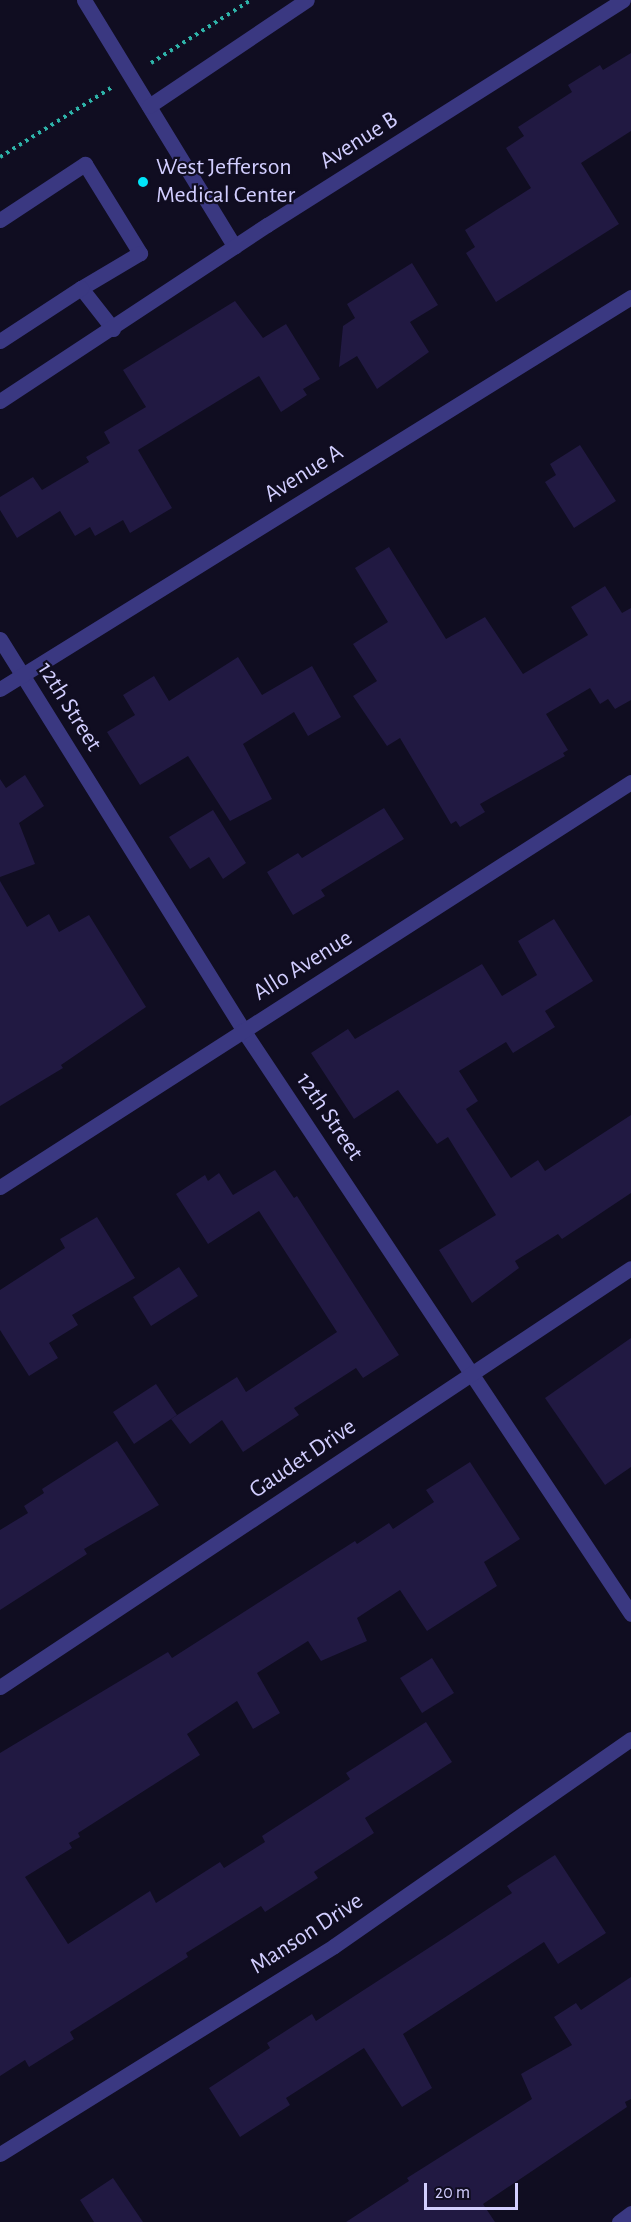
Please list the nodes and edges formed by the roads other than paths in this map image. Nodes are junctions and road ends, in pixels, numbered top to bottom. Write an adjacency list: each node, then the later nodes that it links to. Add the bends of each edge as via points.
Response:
1 (84, 0): 4 (street)
2 (307, 0): 4 (street)
3 (623, 0): 6 (street, Avenue B)
4 (149, 106): 6 (street)
5 (0, 220): 7 (street, via 85,164 140,252)
6 (235, 247): 9 (street, Avenue B)
7 (81, 288): 9 (street); 10 (street)
8 (631, 297): 13 (street, Avenue A)
9 (113, 329): 11 (street, Avenue B)
10 (0, 340)
11 (0, 401)
12 (0, 639): 13 (street, 12th Street)
13 (23, 675): 14 (street, Avenue A); 16 (street, 12th Street)
14 (0, 689)
15 (631, 782): 16 (street, Allo Avenue)
16 (243, 1030): 17 (street, Allo Avenue); 19 (street, 12th Street)
17 (0, 1187)
18 (631, 1268): 19 (street, Gaudet Drive)
19 (473, 1374): 20 (street, 12th Street); 21 (street, Gaudet Drive)
20 (631, 1614)
21 (0, 1687)
22 (631, 1740): 23 (street, Manson Drive, via 334,1946)
23 (0, 2154)
24 (631, 2213): 25 (street)
25 (619, 2222)

